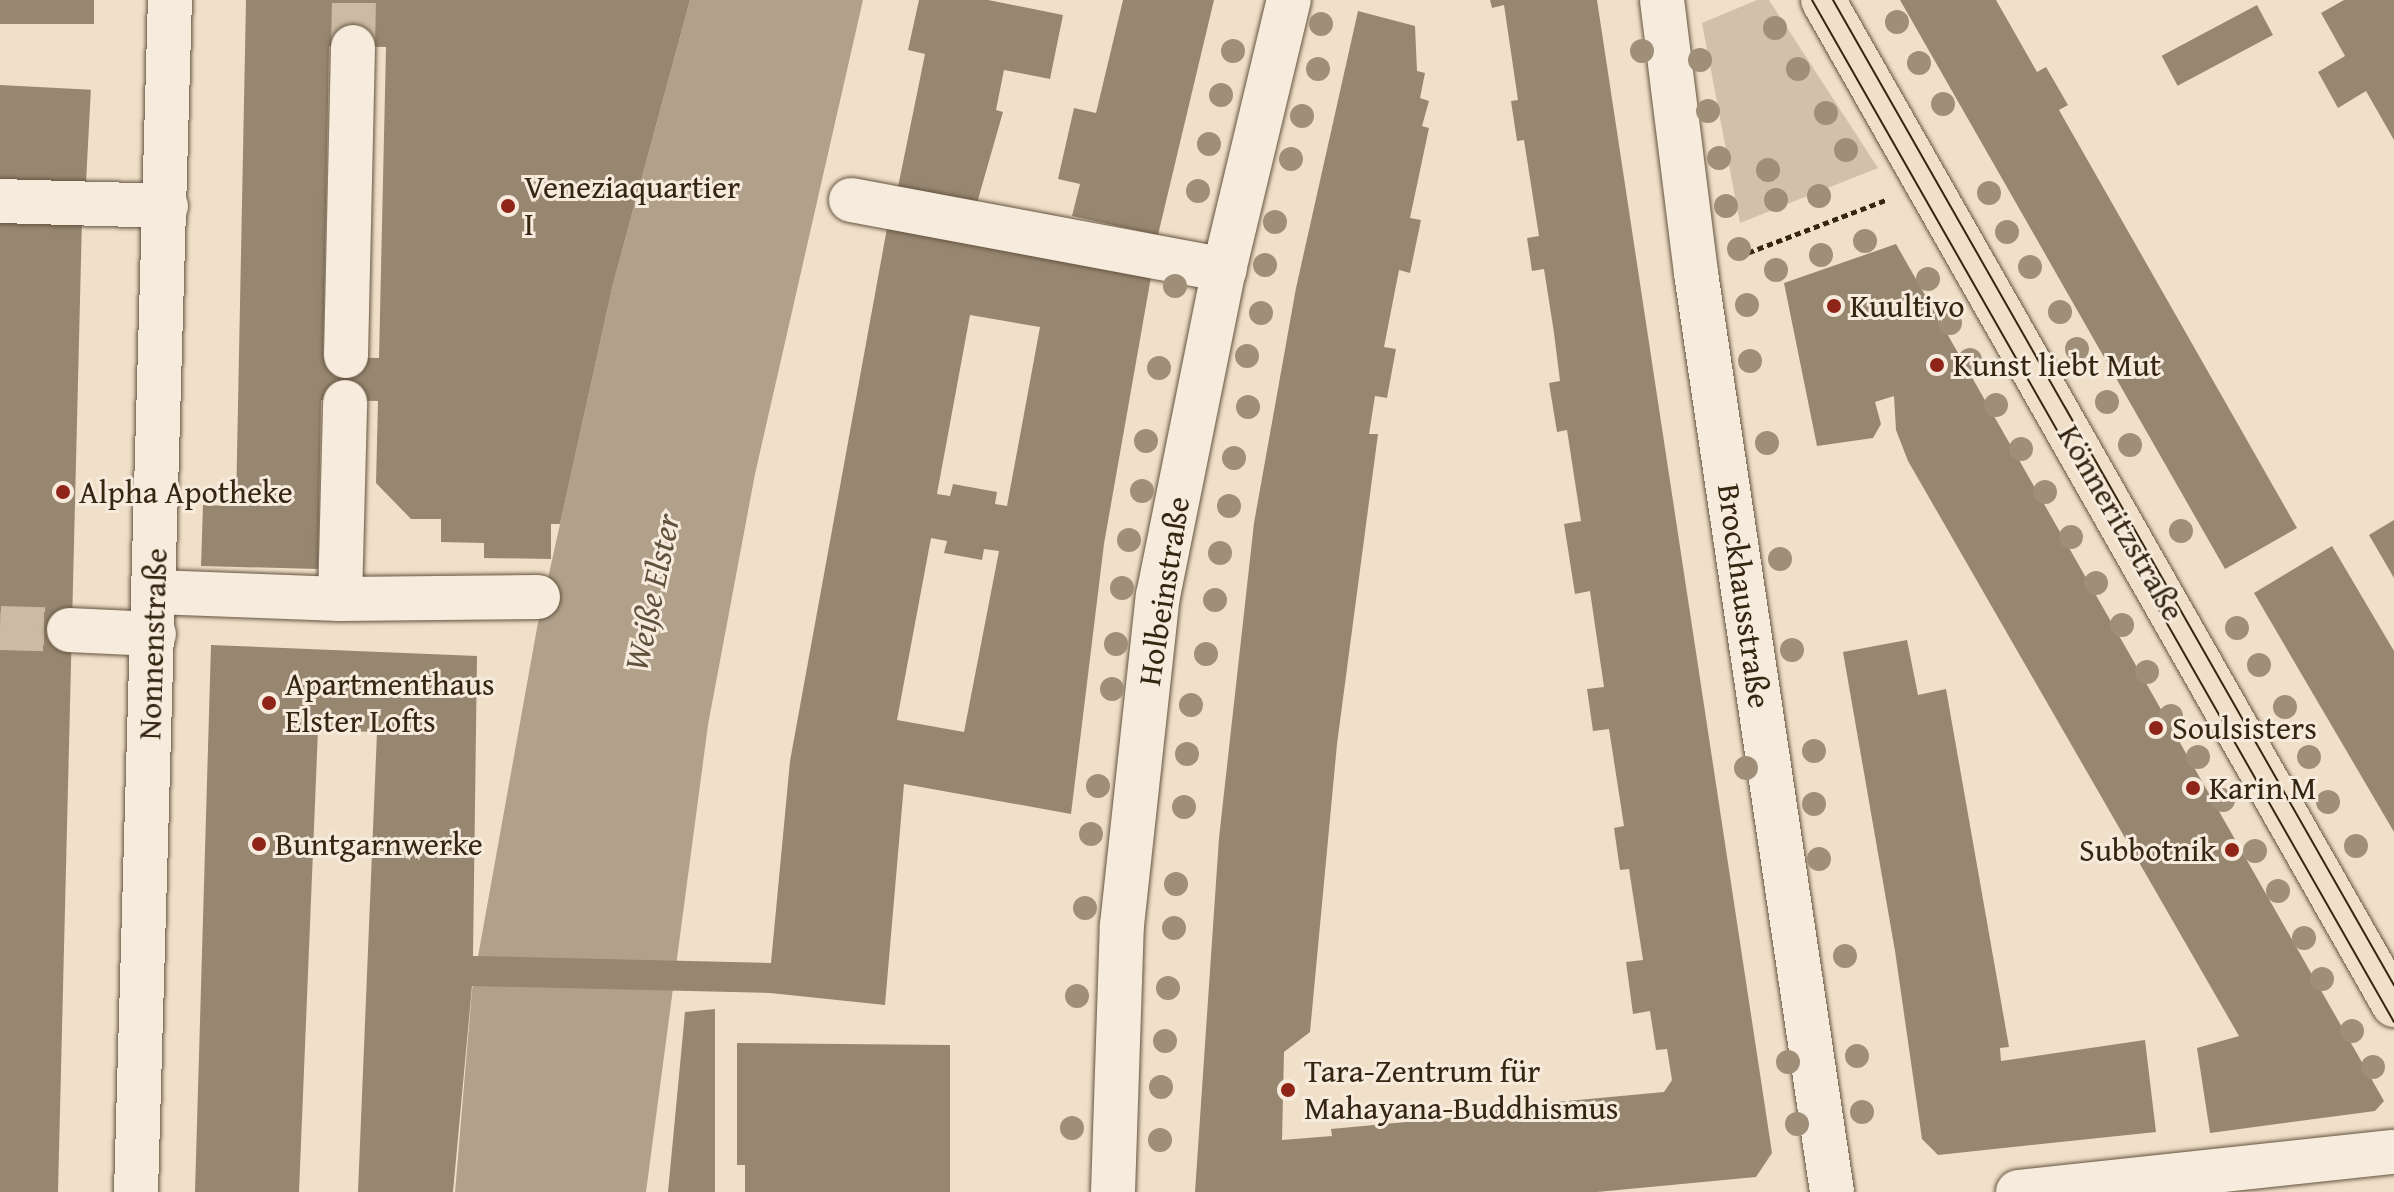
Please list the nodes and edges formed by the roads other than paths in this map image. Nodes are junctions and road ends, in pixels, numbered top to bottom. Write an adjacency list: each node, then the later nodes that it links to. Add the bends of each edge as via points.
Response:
1 (170, 0): 8 (street, Nonnenstraße)
2 (1289, 0): 9 (street, Holbeinstraße)
3 (1662, 0): 20 (street, Brockhausstraße, via 1696,273)
4 (1823, 0): 16 (main road, Könneritzstraße)
5 (353, 47): 10 (street)
6 (851, 200): 9 (street)
7 (0, 201): 8 (street)
8 (166, 206): 14 (street, Nonnenstraße)
9 (1224, 270): 19 (street, Holbeinstraße, via 1158,596 1122,925)
10 (346, 356)
11 (345, 402): 13 (street)
12 (538, 597): 13 (street)
13 (340, 599): 14 (street)
14 (154, 613): 15 (street); 18 (street, Nonnenstraße)
15 (69, 630)
16 (2394, 1005)
17 (2394, 1152): 21 (street)
18 (136, 1192)
19 (1113, 1192)
20 (1832, 1192)
21 (2018, 1192)

